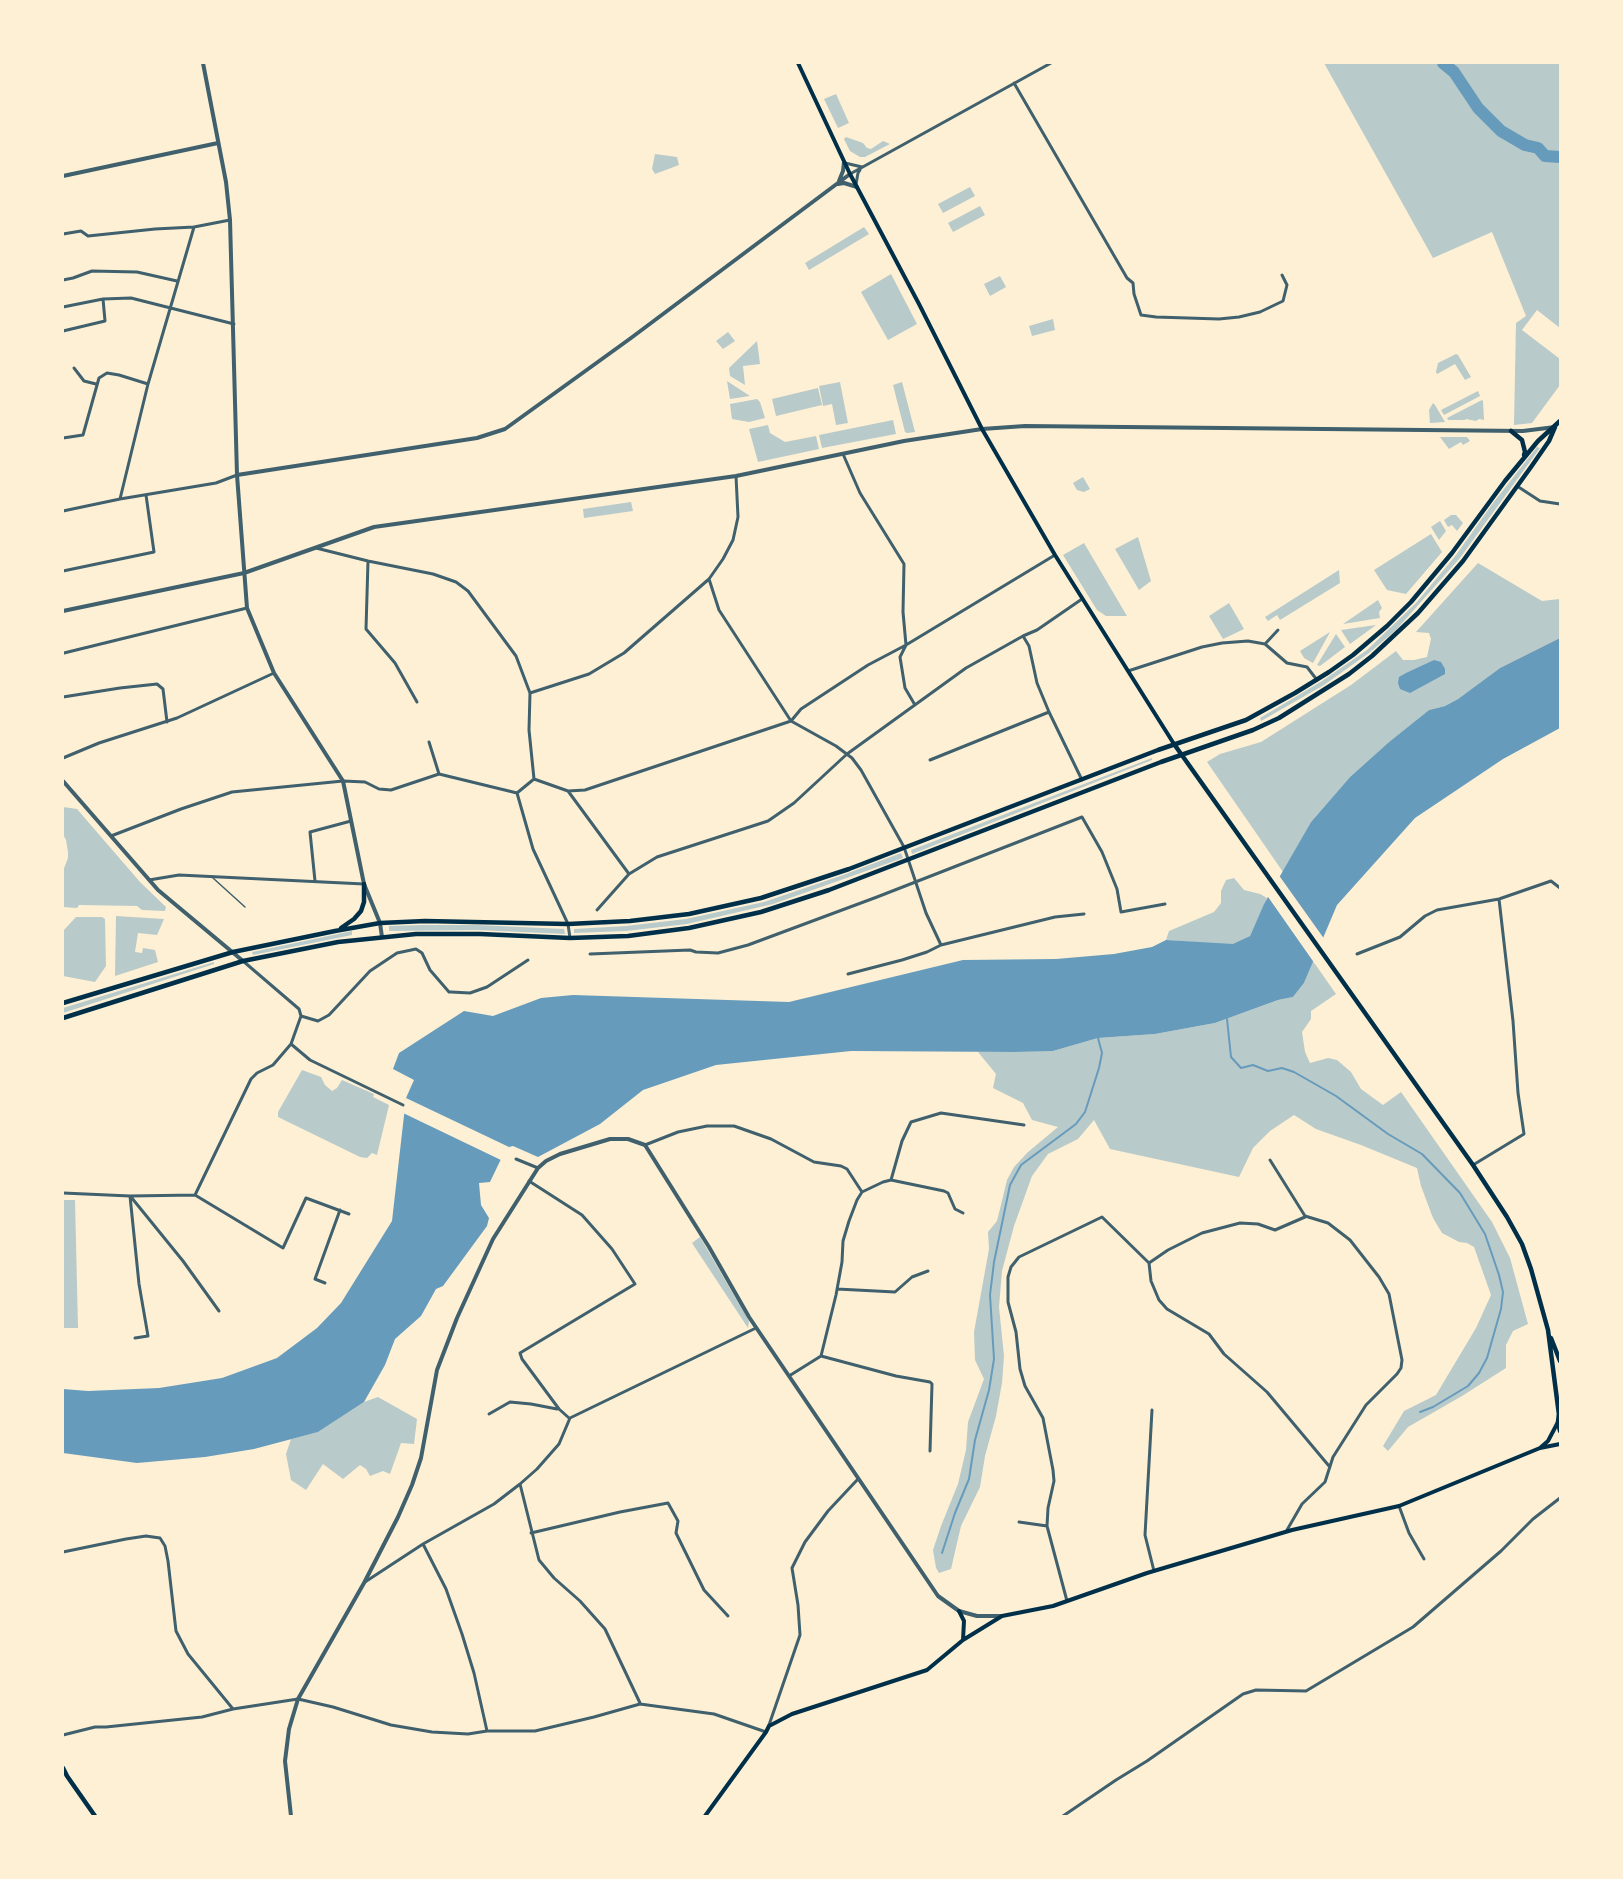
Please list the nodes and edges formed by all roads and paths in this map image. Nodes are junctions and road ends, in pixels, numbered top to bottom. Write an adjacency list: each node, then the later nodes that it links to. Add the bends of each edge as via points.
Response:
1 (203, 63): 5 (street)
2 (798, 63): 6 (main road)
3 (1051, 63): 4 (street)
4 (1014, 83): 7 (street); 15 (street, via 1133,283 1141,315 1219,319 1260,312 1283,301 1287,285)
5 (218, 143): 9 (street); 12 (street)
6 (844, 162): 7 (street); 8 (main road); 10 (street)
7 (863, 167): 8 (street); 11 (street, via 858,173)
8 (850, 174): 10 (street); 11 (main road)
9 (63, 176)
10 (837, 184): 11 (street); 33 (street, via 505,429 477,438)
11 (857, 187): 28 (main road)
12 (230, 220): 13 (street); 21 (street)
13 (194, 227): 14 (street, via 88,236 81,231); 17 (street)
14 (63, 234)
15 (1282, 274)
16 (63, 280): 17 (street, via 92,271 137,272)
17 (177, 281): 20 (street)
18 (103, 299): 19 (street); 20 (street, via 131,297); 22 (street, via 105,321)
19 (63, 307)
20 (171, 307): 21 (street); 25 (street)
21 (234, 324): 33 (street)
22 (63, 331)
23 (74, 368): 24 (street, via 84,381)
24 (96, 384): 25 (street, via 107,373); 30 (street, via 83,435)
25 (148, 384): 37 (street)
26 (1560, 421): 27 (main road)
27 (1555, 427): 29 (street); 32 (main road); 35 (main road)
28 (982, 429): 29 (street, via 1025,426); 31 (street); 41 (main road)
29 (1511, 431): 32 (main road, via 1524,445)
30 (63, 438)
31 (843, 454): 34 (street); 52 (street, via 860,493 904,564)
32 (1522, 460): 56 (main road, via 1411,602 1353,655)
33 (237, 474): 36 (street, via 216,483); 44 (street)
34 (736, 476): 40 (street, via 375,527); 45 (street, via 738,517 733,540)
35 (1517, 486): 38 (street, via 1540,501); 67 (main road, via 1441,587 1372,656 1279,718)
36 (146, 495): 37 (street); 43 (street, via 154,552)
37 (120, 499): 39 (street)
38 (1560, 504)
39 (63, 511)
40 (315, 548): 42 (street); 44 (street)
41 (1055, 555): 46 (main road); 52 (street)
42 (368, 561): 57 (street, via 433,574 468,591 516,656); 59 (street, via 366,629 395,663)
43 (63, 571)
44 (244, 573): 47 (street); 48 (street)
45 (709, 579): 57 (street, via 624,653 589,674); 62 (street, via 719,609)
46 (1082, 598): 50 (street); 54 (main road)
47 (247, 608): 53 (street); 55 (street)
48 (63, 611)
49 (1278, 630): 51 (street)
50 (1023, 636): 60 (street, via 966,668); 61 (street)
51 (1265, 644): 54 (street, via 1222,643); 56 (street, via 1287,663 1307,667)
52 (906, 645): 60 (street, via 900,657 905,688); 62 (street, via 849,677 801,709)
53 (64, 653)
54 (1128, 671): 65 (main road)
55 (274, 674): 63 (street); 74 (street)
56 (1317, 680): 65 (main road, via 1246,720)
57 (530, 693): 71 (street)
58 (63, 697): 63 (street, via 157,684 163,690)
59 (417, 702)
60 (915, 706): 66 (street)
61 (1048, 712): 69 (street); 72 (street)
62 (791, 721): 66 (street); 75 (street, via 585,790)
63 (167, 722): 68 (street)
64 (429, 742): 70 (street)
65 (1174, 744): 67 (main road); 72 (main road)
66 (847, 754): 79 (street, via 861,770); 81 (street, via 794,803 768,821 657,857)
67 (1181, 755): 80 (main road); 114 (main road)
68 (63, 758)
69 (930, 760)
70 (439, 774): 74 (street, via 391,790 365,782); 76 (street)
71 (534, 779): 75 (street); 76 (street)
72 (1082, 780): 79 (main road)
73 (63, 781): 78 (street)
74 (343, 781): 77 (street); 78 (street, via 232,792)
75 (568, 791): 81 (street)
76 (517, 793): 94 (street, via 533,849)
77 (351, 821): 84 (street, via 310,832); 86 (street)
78 (111, 836): 83 (street)
79 (904, 847): 80 (street); 94 (main road, via 761,898 689,914)
80 (909, 860): 85 (street); 97 (main road, via 761,912 689,928)
81 (630, 874): 91 (street)
82 (211, 876): 83 (street, via 179,875); 84 (street); 90 (lane)
83 (149, 880): 99 (street)
84 (315, 882): 86 (street)
85 (915, 883): 89 (street, via 1082,817 1117,889 1121,912); 98 (street); 100 (street, via 748,945 718,952)
86 (364, 884): 93 (street); 95 (main road, via 361,910)
87 (1560, 888): 88 (street, via 1551,881)
88 (1499, 899): 101 (street, via 1437,910 1400,937); 114 (street, via 1524,1134)
89 (1165, 904)
90 (245, 907)
91 (597, 910)
92 (1084, 914): 98 (street, via 1055,917)
93 (380, 924): 94 (main road); 95 (main road); 96 (street)
94 (568, 924): 97 (street)
95 (335, 931): 99 (main road)
96 (382, 937): 97 (main road, via 480,934); 103 (main road)
97 (570, 938)
98 (940, 945): 104 (street)
99 (233, 952): 103 (street); 105 (main road)
100 (590, 954)
101 (1357, 954)
102 (528, 960): 106 (street, via 487,987 470,993 449,992 430,970 422,953 416,949 397,953 370,971 328,1015 318,1021)
103 (243, 961): 106 (street, via 299,1009); 107 (main road)
104 (848, 974)
105 (63, 1003)
106 (301, 1016): 108 (street)
107 (63, 1018)
108 (291, 1044): 109 (street, via 317,1064); 120 (street, via 273,1065 251,1079)
109 (403, 1105)
110 (1024, 1125): 116 (street, via 941,1113 911,1122)
111 (645, 1145): 115 (street, via 628,1139 610,1139 560,1154); 118 (street, via 678,1132 734,1126 771,1139 814,1162 844,1167); 131 (street)
112 (516, 1159): 115 (street)
113 (1270, 1160): 125 (street)
114 (1473, 1165): 132 (main road, via 1522,1244)
115 (538, 1168): 117 (street)
116 (891, 1180): 118 (street); 123 (street, via 948,1192 955,1209)
117 (529, 1181): 137 (street, via 582,1215 612,1249 635,1284 520,1353); 160 (street, via 494,1239 457,1318 437,1370 421,1458 412,1485)
118 (862, 1192): 129 (street, via 843,1241)
119 (63, 1193): 121 (street)
120 (195, 1195): 121 (street); 122 (street, via 283,1248 306,1198)
121 (130, 1196): 130 (street); 133 (street, via 148,1336)
122 (340, 1210): 124 (street); 128 (street, via 315,1279)
123 (963, 1213)
124 (349, 1214)
125 (1305, 1216): 126 (street, via 1275,1230 1240,1223 1202,1233); 147 (street, via 1328,1223 1350,1240 1379,1277 1389,1294 1402,1360 1397,1374 1366,1405)
126 (1149, 1263): 147 (street, via 1159,1300 1209,1334 1224,1354 1267,1392); 153 (street, via 1102,1217 1019,1257 1011,1267 1008,1302 1020,1370 1043,1418 1053,1470)
127 (928, 1271): 129 (street, via 912,1277 895,1292)
128 (325, 1283)
129 (837, 1289): 134 (street)
130 (219, 1311)
131 (756, 1328): 136 (street); 141 (street)
132 (1548, 1330): 135 (main road); 139 (main road)
133 (135, 1338)
134 (821, 1356): 136 (street); 146 (street, via 930,1382)
135 (1560, 1360)
136 (789, 1376): 148 (street)
137 (559, 1410): 140 (street, via 510,1402); 141 (street)
138 (1152, 1410): 159 (street, via 1145,1535)
139 (1559, 1413): 142 (main road)
140 (489, 1414)
141 (570, 1418): 149 (street, via 559,1444)
142 (1558, 1422): 143 (main road); 145 (main road)
143 (1560, 1431)
144 (1560, 1444): 145 (main road)
145 (1540, 1448): 151 (main road)
146 (930, 1451)
147 (1329, 1466): 154 (street, via 1325,1482 1302,1504)
148 (858, 1479): 162 (street, via 938,1596); 169 (street, via 822,1519 792,1568 800,1635)
149 (519, 1484): 155 (street); 156 (street, via 494,1504)
150 (1560, 1498): 177 (street, via 1413,1627 1306,1691 1256,1690 1243,1694)
151 (1399, 1506): 154 (main road); 158 (street)
152 (1019, 1522): 153 (street)
153 (1047, 1526): 161 (street)
154 (1287, 1532): 159 (main road)
155 (531, 1533): 163 (street, via 668,1503 678,1521 676,1533 704,1590); 167 (street, via 537,1556 547,1571 605,1629)
156 (423, 1544): 160 (street); 170 (street, via 446,1589 462,1634)
157 (63, 1552): 168 (street, via 146,1536 159,1538 168,1561 176,1630 188,1654)
158 (1424, 1559)
159 (1154, 1571): 161 (main road)
160 (364, 1583): 166 (street)
161 (1067, 1601): 164 (main road)
162 (959, 1611): 164 (street); 165 (main road, via 964,1621)
163 (728, 1616)
164 (1002, 1616): 165 (main road)
165 (963, 1640): 169 (main road, via 927,1670 792,1714)
166 (298, 1699): 168 (street); 170 (street, via 391,1725 432,1732); 175 (street, via 285,1761)
167 (640, 1704): 170 (street, via 535,1731); 171 (street, via 714,1714)
168 (233, 1709): 172 (street, via 202,1717 95,1726)
169 (769, 1726): 171 (main road)
170 (487, 1731)
171 (766, 1732): 176 (main road)
172 (63, 1735)
173 (63, 1768): 174 (main road)
174 (95, 1816)
175 (291, 1816)
176 (705, 1816)
177 (1063, 1816)

